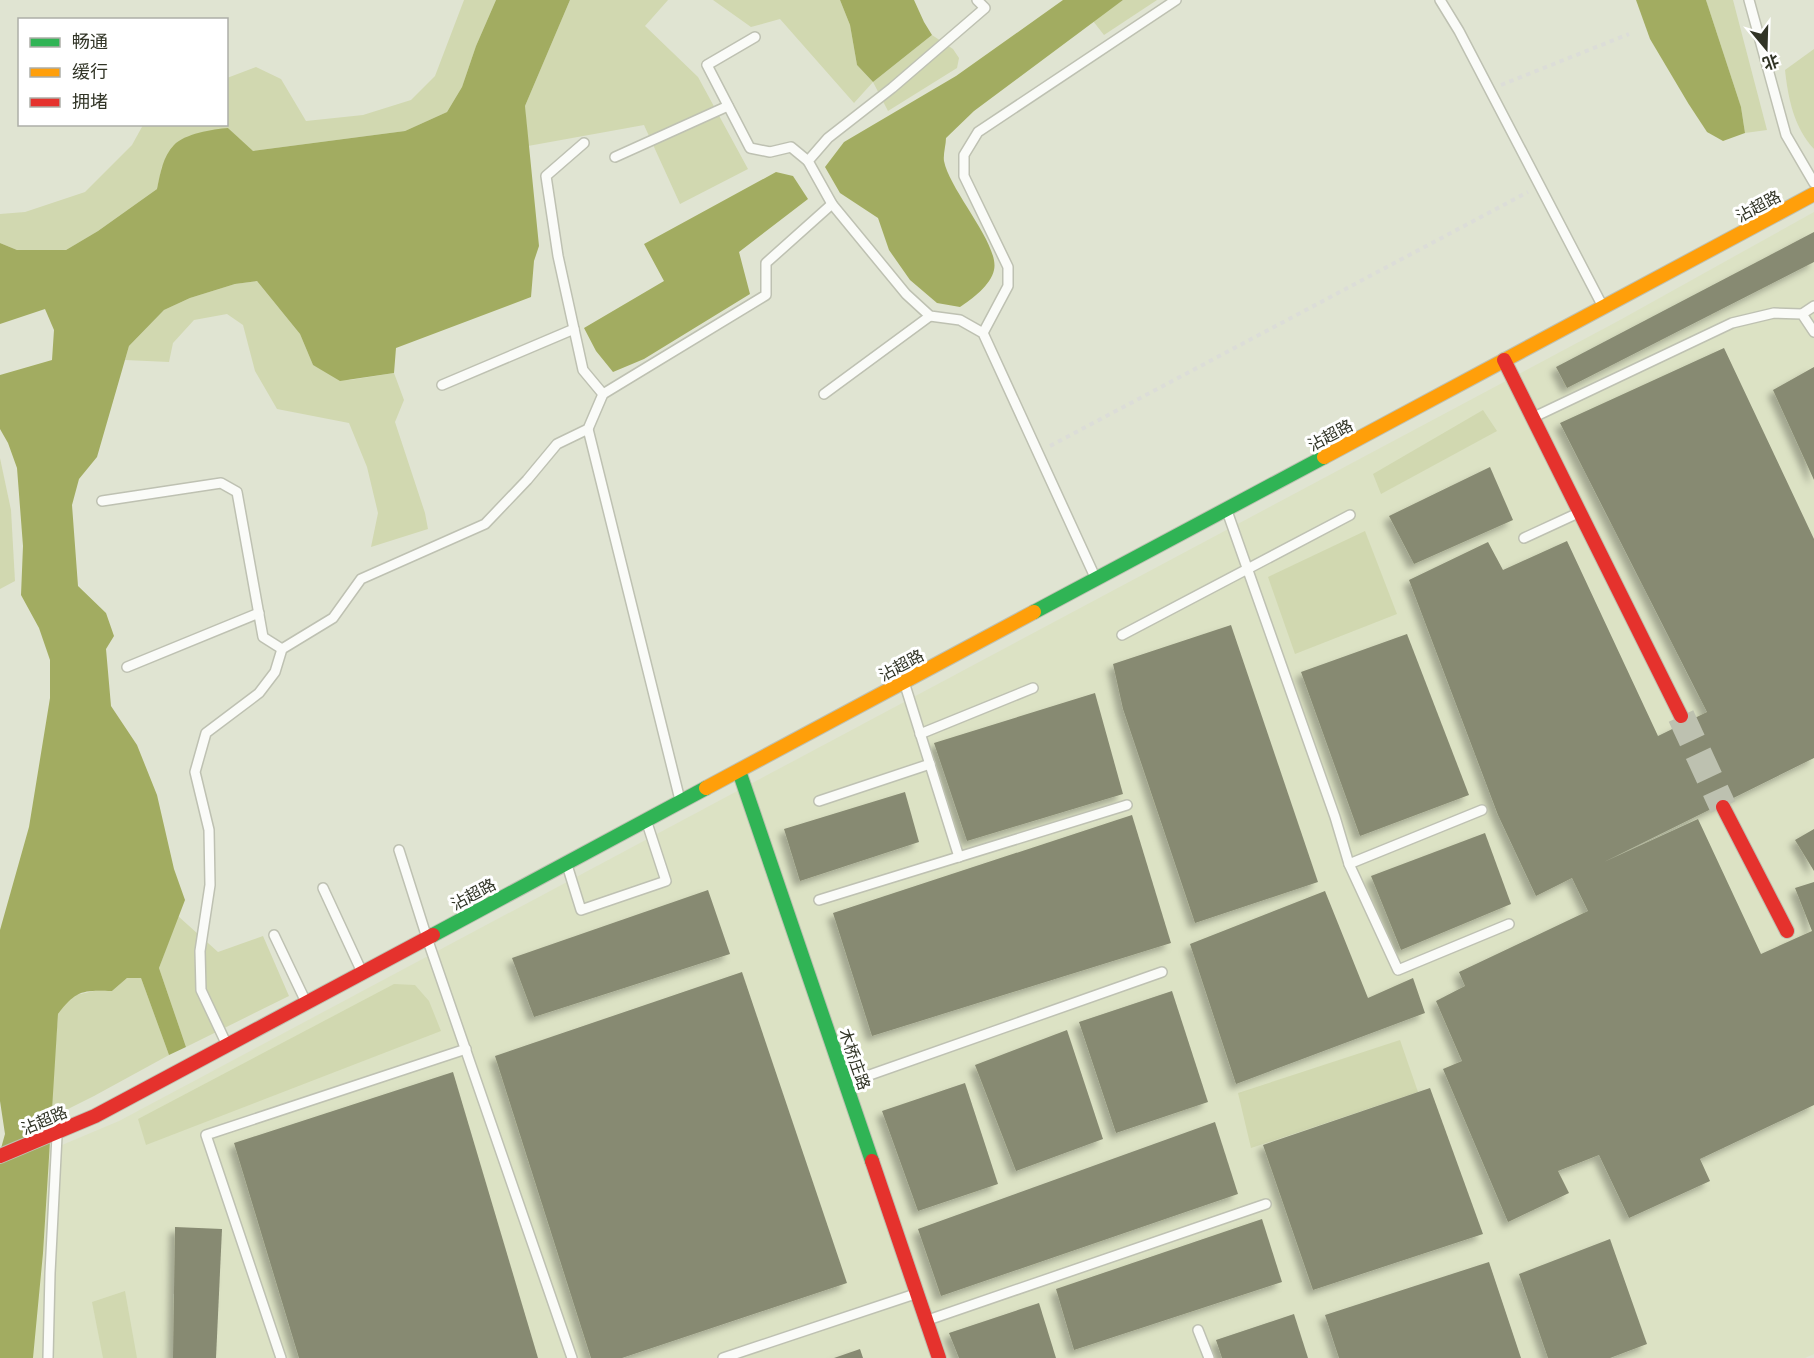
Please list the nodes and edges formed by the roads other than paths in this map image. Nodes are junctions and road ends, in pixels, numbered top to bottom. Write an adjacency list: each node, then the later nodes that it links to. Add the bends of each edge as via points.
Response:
1 (977, 0): 9 (lane, via 985,8 828,138)
2 (1176, 0): 19 (lane, via 978,132 964,155 964,176 1008,267 1008,286)
3 (1440, 0): 14 (lane)
4 (1749, 0): 10 (lane, via 1786,135)
5 (755, 37): 6 (lane, via 707,65)
6 (728, 106): 8 (lane); 9 (lane, via 750,148 770,152 791,147)
7 (584, 143): 17 (lane, via 546,176)
8 (615, 157)
9 (808, 161): 12 (lane)
10 (1814, 183)
11 (1814, 194): 14 (street, 沾超路)
12 (832, 204): 16 (lane, via 906,294); 22 (lane, via 766,263 766,295)
13 (1814, 306): 15 (lane)
14 (1603, 308): 20 (street, 沾超路)
15 (1802, 314): 18 (lane); 24 (lane, via 1774,313 1731,322)
16 (930, 316): 19 (lane, via 960,320); 23 (lane)
17 (574, 329): 21 (lane); 22 (lane, via 583,370)
18 (1814, 332)
19 (983, 333): 32 (lane)
20 (1504, 360): 24 (street); 27 (street, 沾超路)
21 (442, 385)
22 (603, 394): 25 (lane)
23 (824, 394)
24 (1533, 418): 28 (street)
25 (588, 429): 35 (lane, via 557,444 485,524 361,579 333,618); 44 (lane)
26 (102, 501): 33 (lane, via 221,483 237,492)
27 (1226, 509): 31 (lane); 32 (street, 沾超路)
28 (1579, 512): 30 (lane); 39 (street)
29 (1350, 515): 31 (lane)
30 (1524, 538)
31 (1247, 570): 34 (lane); 52 (lane)
32 (1096, 579): 37 (street, 沾超路)
33 (259, 614): 35 (lane, via 263,637); 36 (lane)
34 (1122, 635)
35 (282, 649): 62 (lane, via 275,672 259,693 206,733 195,772 209,830 210,863 200,951 201,990)
36 (127, 667)
37 (904, 682): 40 (lane); 42 (street, 沾超路)
38 (1033, 688): 40 (lane)
39 (1681, 716)
40 (920, 734): 41 (lane)
41 (930, 764): 43 (lane); 50 (lane)
42 (739, 771): 44 (street, 沾超路); 64 (street, 木桥庄路)
43 (819, 801)
44 (680, 802): 48 (street, 沾超路)
45 (1127, 805): 50 (lane)
46 (1723, 807): 56 (street)
47 (1482, 810): 52 (lane)
48 (646, 820): 51 (street, 沾超路); 51 (lane, via 666,880 581,910)
49 (399, 850): 58 (lane)
50 (959, 857): 54 (lane)
51 (567, 863): 58 (street, 沾超路)
52 (1349, 864): 55 (lane, via 1398,970)
53 (323, 888): 60 (lane)
54 (819, 900)
55 (1509, 924)
56 (1787, 931)
57 (274, 935): 61 (lane)
58 (427, 938): 60 (street, 沾超路); 63 (lane)
59 (1162, 972): 64 (lane)
60 (362, 973): 61 (street, 沾超路)
61 (306, 1002): 62 (street, 沾超路)
62 (227, 1045): 65 (street, 沾超路)
63 (466, 1049): 72 (lane, via 206,1134); 73 (lane)
64 (846, 1083): 68 (street, 木桥庄路)
65 (54, 1134): 66 (street, 沾超路); 71 (lane)
66 (0, 1156)
67 (1266, 1204): 69 (lane)
68 (917, 1293): 69 (street, 木桥庄路); 74 (lane)
69 (927, 1321): 75 (street, 木桥庄路)
70 (1198, 1330): 76 (lane)
71 (48, 1358)
72 (281, 1358)
73 (572, 1358)
74 (723, 1358)
75 (939, 1358)
76 (1209, 1358)

